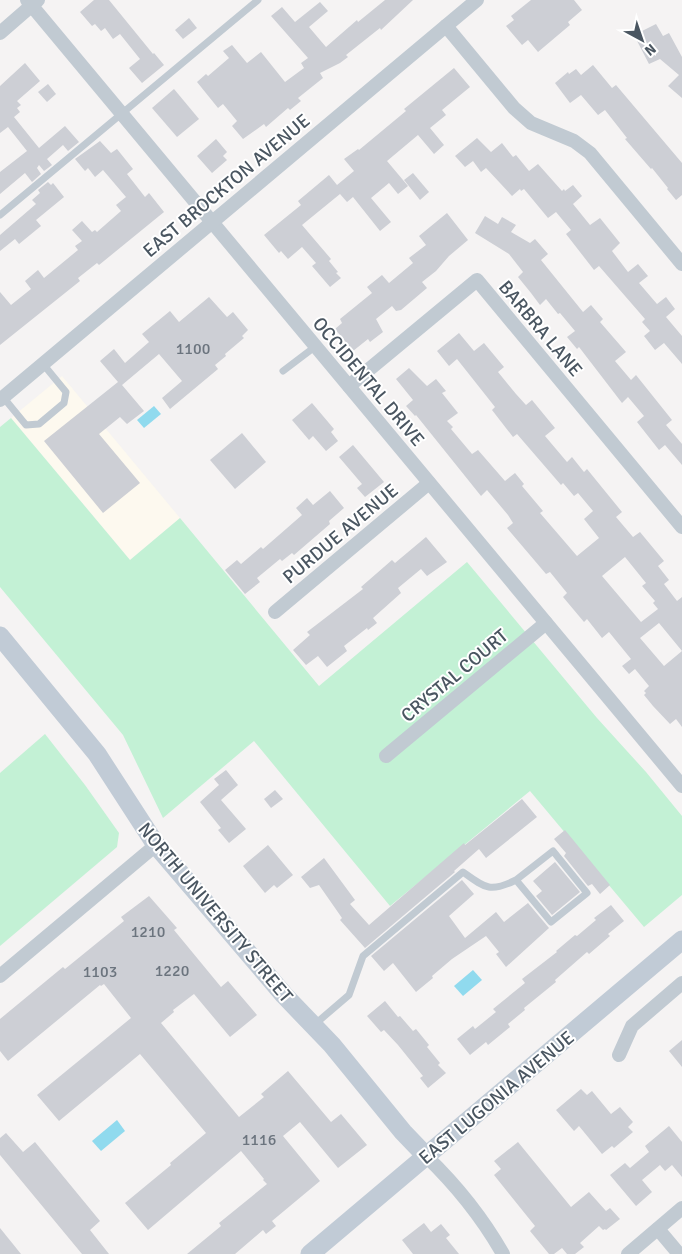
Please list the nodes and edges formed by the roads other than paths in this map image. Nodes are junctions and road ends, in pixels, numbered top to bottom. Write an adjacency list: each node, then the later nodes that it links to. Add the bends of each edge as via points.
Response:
1 (258, 0): 6 (lane)
2 (477, 0): 4 (street, EAST BROCKTON AVENUE)
3 (33, 2): 5 (street); 6 (street, OCCIDENTAL DRIVE)
4 (446, 26): 8 (street, EAST BROCKTON AVENUE); 9 (street, via 514,108 531,122 574,141 590,153)
5 (0, 33)
6 (121, 114): 7 (lane); 8 (street, OCCIDENTAL DRIVE)
7 (0, 215)
8 (211, 222): 10 (street, OCCIDENTAL DRIVE); 11 (street, EAST BROCKTON AVENUE)
9 (682, 264)
10 (316, 346): 12 (lane); 13 (street, OCCIDENTAL DRIVE)
11 (43, 364): 14 (street, EAST BROCKTON AVENUE); 14 (lane, via 66,392 64,403 39,424 26,424)
12 (283, 371)
13 (350, 386): 15 (street, OCCIDENTAL DRIVE); 16 (street, BARBRA LANE, via 476,280)
14 (1, 398)
15 (428, 483): 17 (street, PURDUE AVENUE); 18 (street, OCCIDENTAL DRIVE)
16 (682, 527)
17 (275, 612)
18 (546, 623): 20 (street, CRYSTAL COURT); 21 (street, OCCIDENTAL DRIVE)
19 (0, 636): 22 (street, NORTH UNIVERSITY STREET, via 97,754)
20 (386, 756)
21 (682, 786)
22 (156, 845): 25 (street); 27 (street, NORTH UNIVERSITY STREET)
23 (516, 880): 23 (lane, via 551,922 587,893 553,851); 27 (lane, via 501,888 484,887 463,872 363,956 349,995)
24 (682, 940): 29 (street, EAST LUGONIA AVENUE)
25 (0, 976)
26 (682, 984): 28 (street, via 632,1026)
27 (313, 1025): 29 (street, NORTH UNIVERSITY STREET)
28 (619, 1055)
29 (426, 1156): 32 (street, EAST LUGONIA AVENUE); 33 (street, via 467,1200)
30 (682, 1208): 31 (street)
31 (658, 1229): 34 (street); 35 (street)
32 (310, 1254)
33 (503, 1254)
34 (628, 1254)
35 (678, 1254)

